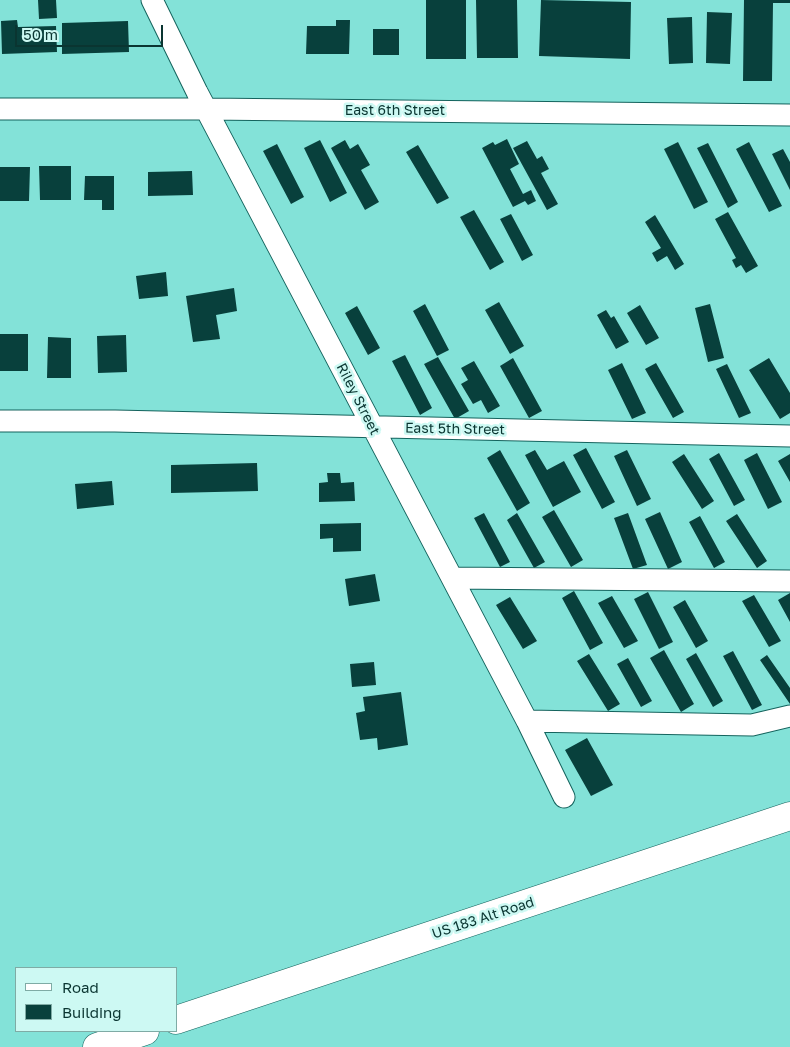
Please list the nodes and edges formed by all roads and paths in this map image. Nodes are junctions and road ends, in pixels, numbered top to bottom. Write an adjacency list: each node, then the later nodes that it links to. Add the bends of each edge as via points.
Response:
1 (152, 0): 3 (street, Riley Street)
2 (0, 109): 3 (street, East 6th Street)
3 (206, 109): 4 (street, East 6th Street); 6 (street, Riley Street)
4 (790, 115)
5 (0, 422): 6 (street, East 5th Street, via 114,421)
6 (372, 428): 7 (street, East 5th Street); 8 (street, Riley Street)
7 (790, 436)
8 (452, 578): 9 (street); 11 (street, Riley Street)
9 (790, 581)
10 (790, 716): 11 (street, via 752,725)
11 (527, 721): 12 (street, Riley Street)
12 (564, 797)
13 (790, 816): 14 (highway, US 183 Alt Road)
14 (178, 1019)
15 (142, 1032): 16 (highway)
16 (97, 1047)

